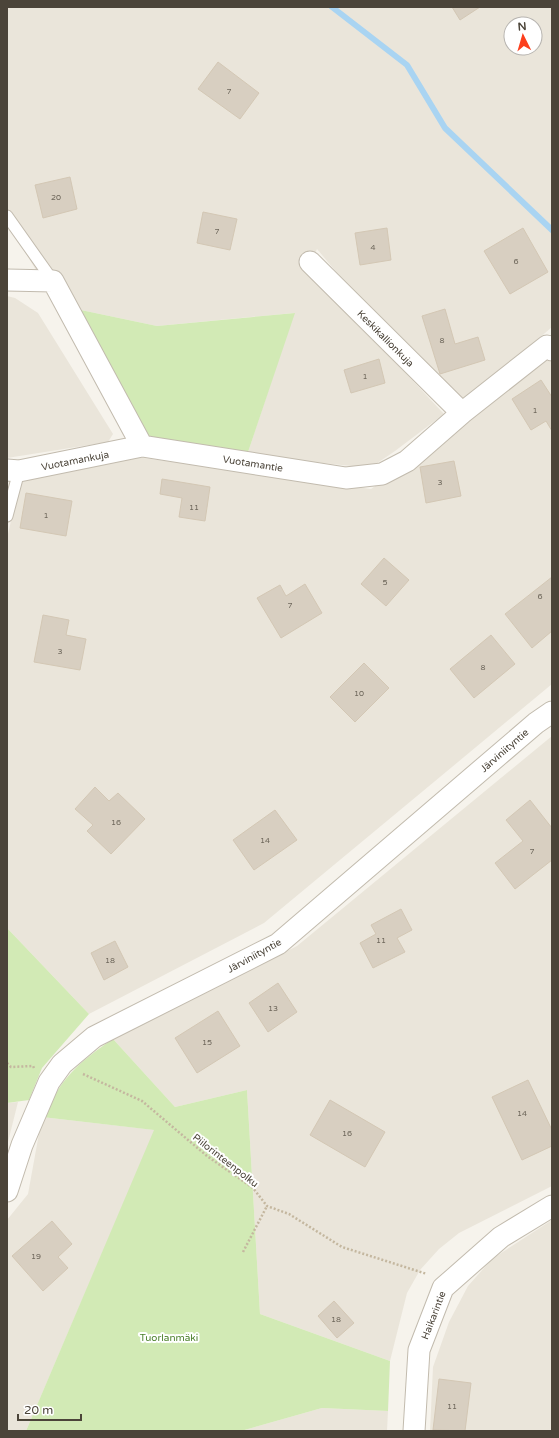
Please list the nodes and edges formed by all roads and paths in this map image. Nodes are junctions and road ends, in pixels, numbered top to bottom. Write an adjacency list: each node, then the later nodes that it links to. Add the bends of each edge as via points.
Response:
1 (7, 216): 4 (lane)
2 (310, 262): 6 (street, Keskikallionkuja)
3 (7, 280): 4 (street)
4 (53, 281): 7 (street)
5 (552, 350): 6 (street, Vuotamantie, via 548,346)
6 (462, 413): 7 (street, Vuotamantie, via 407,461 382,474 346,478)
7 (142, 446): 8 (street, Vuotamankuja)
8 (13, 471): 9 (lane)
9 (7, 516)
10 (552, 712): 12 (street, Järviniityntie, via 278,944 94,1037)
11 (7, 1063): 13 (path, via 12,1067 33,1066)
12 (62, 1064): 13 (street, Järviniityntie); 15 (path, Piilorinteenpolku, via 142,1101 207,1156 253,1188)
13 (49, 1082): 14 (street, Järviniityntie, via 22,1145)
14 (7, 1191)
15 (267, 1206): 17 (path); 18 (path, via 289,1214 342,1247)
16 (552, 1206): 19 (street, Haikarintie, via 501,1237 443,1288 419,1350)
17 (243, 1252)
18 (430, 1274)
19 (414, 1431)

